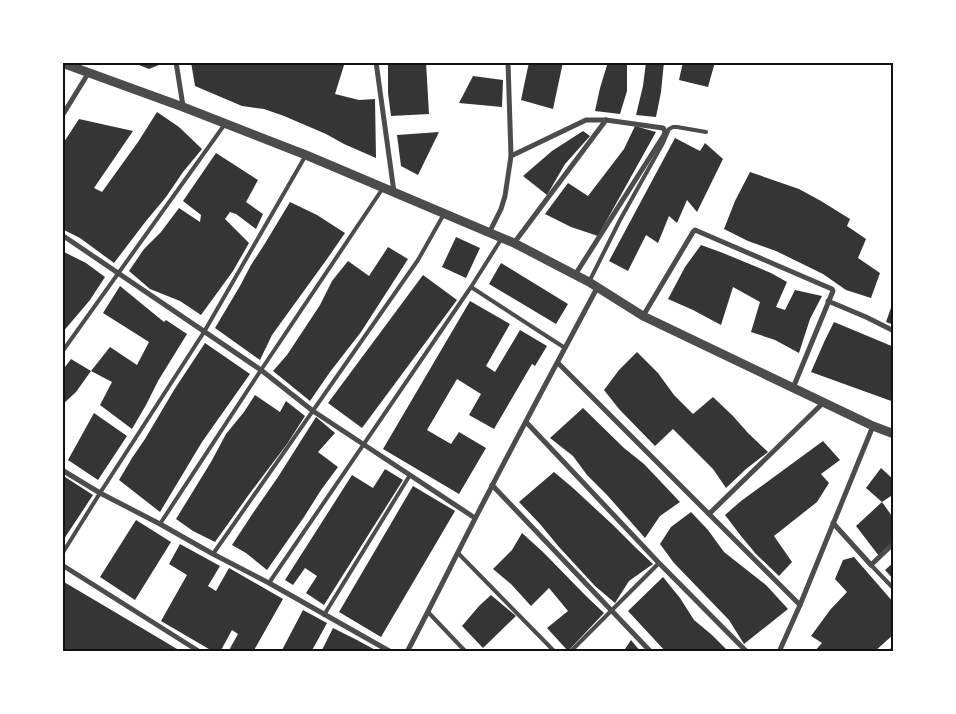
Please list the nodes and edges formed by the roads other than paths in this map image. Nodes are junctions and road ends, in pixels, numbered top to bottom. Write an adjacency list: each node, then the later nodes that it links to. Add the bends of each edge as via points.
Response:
1 (176, 62): 7 (street)
2 (376, 62): 15 (street)
3 (508, 62): 13 (street)
4 (62, 63): 5 (street)
5 (76, 65): 6 (street)
6 (89, 72): 7 (street); 8 (street)
7 (183, 107): 10 (street)
8 (62, 116)
9 (606, 120): 13 (street, via 586,120); 20 (street); 22 (street, via 663,128 665,131)
10 (225, 124): 12 (street); 21 (lane)
11 (706, 132): 23 (lane, via 677,127 669,129 624,214)
12 (306, 156): 14 (street); 28 (lane)
13 (511, 156): 17 (street, via 505,196)
14 (384, 187): 15 (street); 32 (lane)
15 (394, 192): 16 (street)
16 (444, 214): 17 (street); 35 (lane, via 418,260)
17 (489, 233): 19 (street)
18 (62, 236): 21 (street)
19 (502, 238): 20 (street); 24 (lane)
20 (514, 243): 22 (street)
21 (118, 274): 28 (street); 30 (lane)
22 (575, 275): 23 (street)
23 (593, 285): 26 (street); 29 (street)
24 (471, 287): 29 (lane); 39 (lane)
25 (828, 301): 26 (street, via 832,289 695,230); 27 (street); 33 (street)
26 (644, 316): 33 (street)
27 (894, 331)
28 (204, 332): 32 (street); 43 (lane)
29 (566, 348): 31 (street)
30 (62, 352)
31 (558, 363): 36 (street); 44 (street)
32 (261, 370): 35 (street); 47 (lane)
33 (793, 388): 34 (street)
34 (824, 402): 37 (street); 44 (street)
35 (313, 411): 39 (street); 51 (lane)
36 (526, 422): 42 (street); 52 (street)
37 (873, 426): 38 (street); 46 (street)
38 (894, 434)
39 (364, 444): 41 (street); 55 (lane)
40 (62, 470): 43 (street)
41 (410, 475): 45 (street); 60 (lane)
42 (492, 485): 45 (street); 58 (street)
43 (100, 493): 47 (street); 50 (lane)
44 (709, 514): 57 (street)
45 (476, 518): 49 (street)
46 (834, 523): 54 (street); 57 (street)
47 (160, 524): 51 (street)
48 (894, 543): 54 (street)
49 (458, 553): 59 (street); 66 (lane)
50 (62, 554)
51 (213, 554): 55 (street)
52 (659, 563): 58 (lane); 69 (street)
53 (62, 565): 62 (street)
54 (872, 565): 56 (lane)
55 (268, 583): 60 (street)
56 (894, 589)
57 (800, 606): 70 (street)
58 (611, 610): 67 (lane); 68 (street)
59 (428, 612): 64 (street); 65 (lane)
60 (324, 615): 63 (street)
61 (894, 648): 71 (lane)
62 (200, 652)
63 (391, 652)
64 (407, 652)
65 (466, 652)
66 (555, 652)
67 (570, 652)
68 (651, 652)
69 (747, 652)
70 (779, 652)
71 (890, 652)

